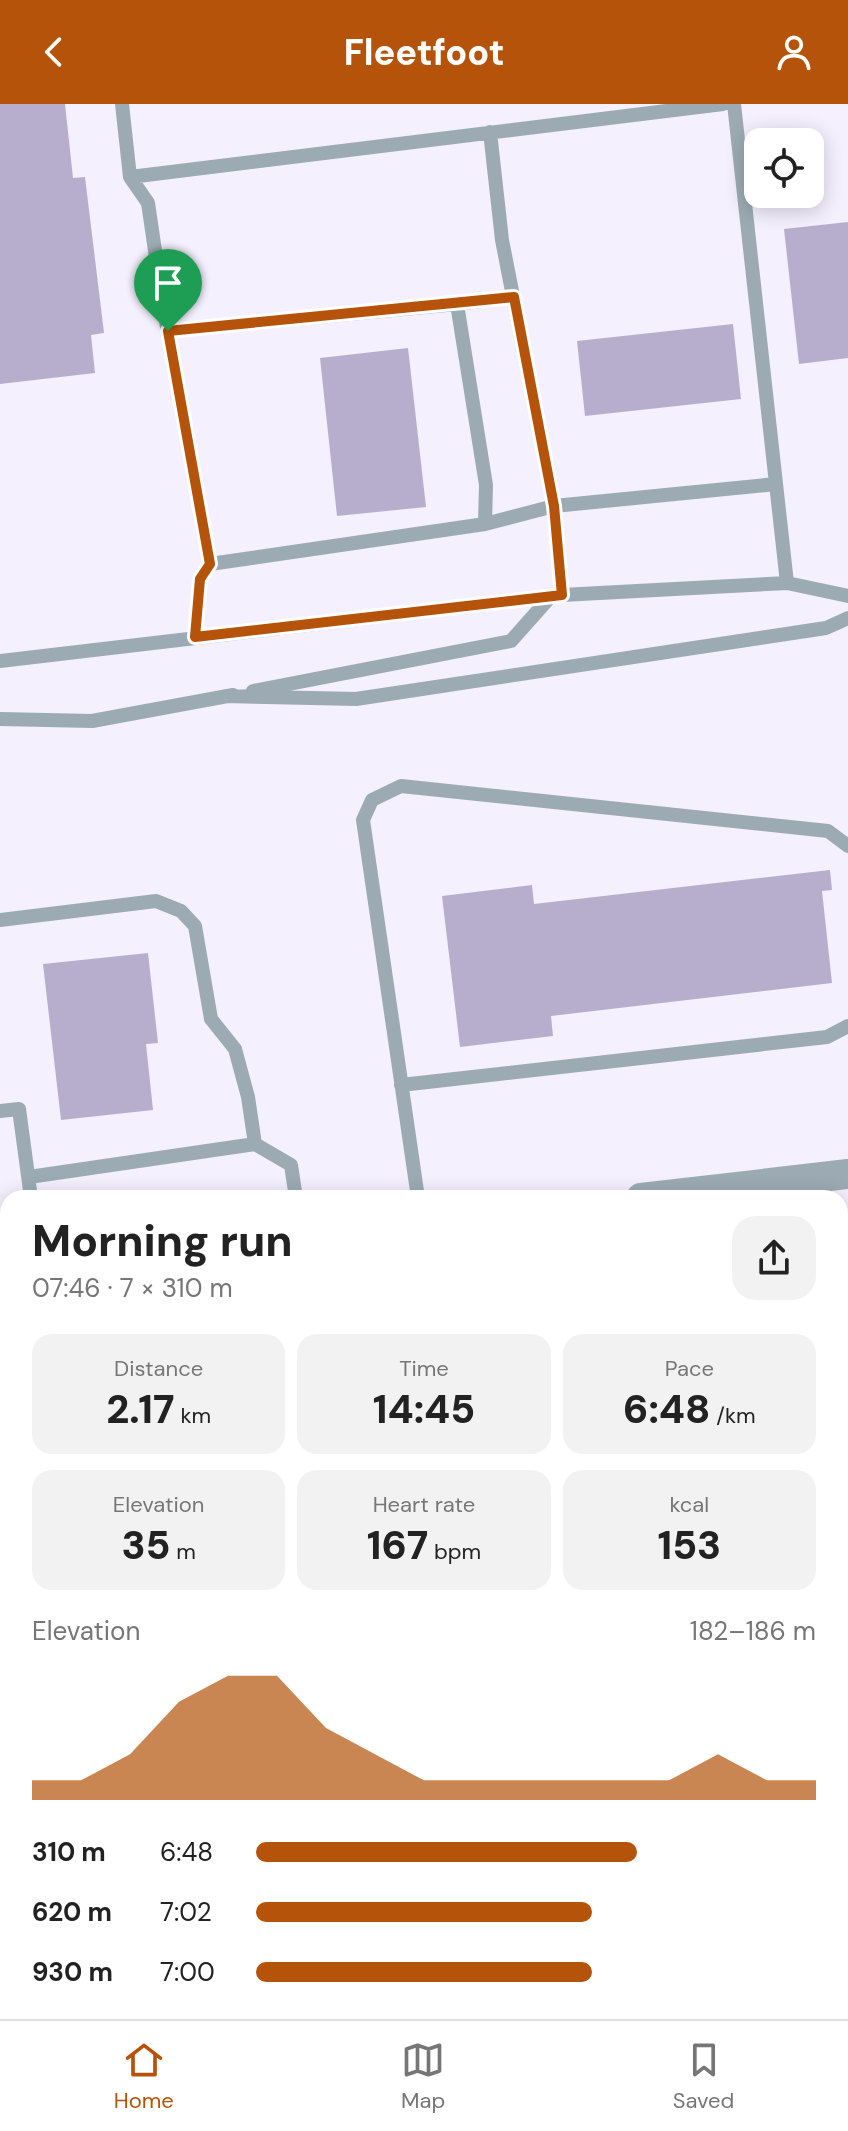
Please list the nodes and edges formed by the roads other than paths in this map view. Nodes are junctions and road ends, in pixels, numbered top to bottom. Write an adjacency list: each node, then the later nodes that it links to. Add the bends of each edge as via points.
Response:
1 (122, 104): 5 (lane)
2 (723, 104): 4 (lane)
3 (734, 104): 9 (lane)
4 (490, 132): 5 (lane); 6 (lane)
5 (130, 177): 8 (lane, via 148,203)
6 (514, 297): 7 (lane); 10 (lane)
7 (457, 304): 8 (lane); 11 (lane, via 486,485)
8 (168, 331): 12 (lane)
9 (776, 484): 10 (lane); 13 (lane)
10 (554, 506): 11 (lane); 14 (lane)
11 (485, 524): 12 (lane)
12 (210, 564): 17 (lane, via 200,579)
13 (787, 583): 14 (lane); 15 (lane)
14 (556, 595): 17 (lane); 19 (lane, via 511,641)
15 (848, 596)
16 (848, 618): 19 (lane, via 826,628 356,699)
17 (195, 637): 18 (lane)
18 (0, 661)
19 (226, 696): 20 (lane, via 92,721)
20 (0, 719)
21 (848, 846): 24 (lane, via 828,831 401,786 372,800 363,820)
22 (0, 920): 26 (lane, via 156,901 181,911 195,926 211,1019 235,1049)
23 (848, 1026): 24 (lane, via 827,1037)
24 (401, 1085): 31 (lane)
25 (0, 1111): 28 (lane, via 19,1109)
26 (255, 1144): 28 (lane); 30 (lane, via 291,1165)
27 (848, 1174): 32 (street)
28 (29, 1177): 29 (lane)
29 (30, 1190)
30 (295, 1190)
31 (417, 1190)
32 (710, 1190)

